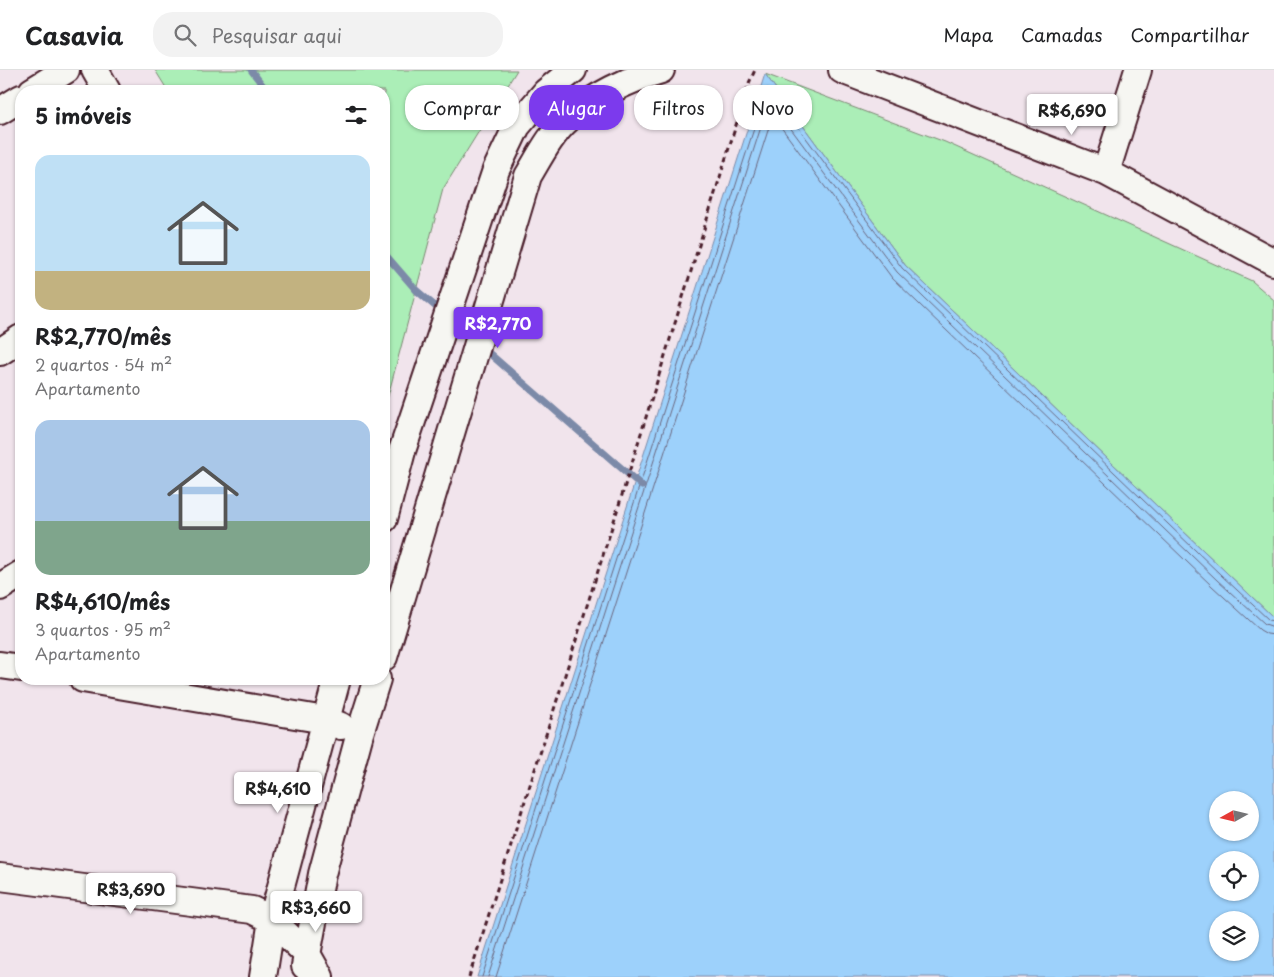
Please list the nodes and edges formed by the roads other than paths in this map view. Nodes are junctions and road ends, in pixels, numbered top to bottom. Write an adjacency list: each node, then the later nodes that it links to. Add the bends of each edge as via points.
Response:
1 (66, 70): 7 (street)
2 (95, 70): 8 (street)
3 (573, 70): 15 (street, via 546,92 517,126 496,170)
4 (661, 70): 17 (street, via 605,92 568,119 544,148 528,176)
5 (842, 70): 11 (street)
6 (1138, 70): 11 (street)
7 (42, 85)
8 (104, 85)
9 (15, 102): 10 (street)
10 (0, 111)
11 (1106, 172): 12 (street)
12 (1274, 262)
13 (15, 342): 14 (street)
14 (0, 352)
15 (390, 494)
16 (390, 518): 17 (street)
17 (422, 531): 20 (street)
18 (15, 578): 19 (street)
19 (0, 587)
20 (390, 637)
21 (0, 665): 22 (street)
22 (15, 667)
23 (118, 685): 26 (street)
24 (335, 685): 26 (street)
25 (375, 685): 27 (street)
26 (325, 720): 27 (street); 29 (street)
27 (360, 733): 30 (street, via 322,874)
28 (0, 877): 29 (street, via 252,910)
29 (272, 920): 30 (street); 31 (street)
30 (305, 965): 32 (street)
31 (263, 977)
32 (320, 977)

